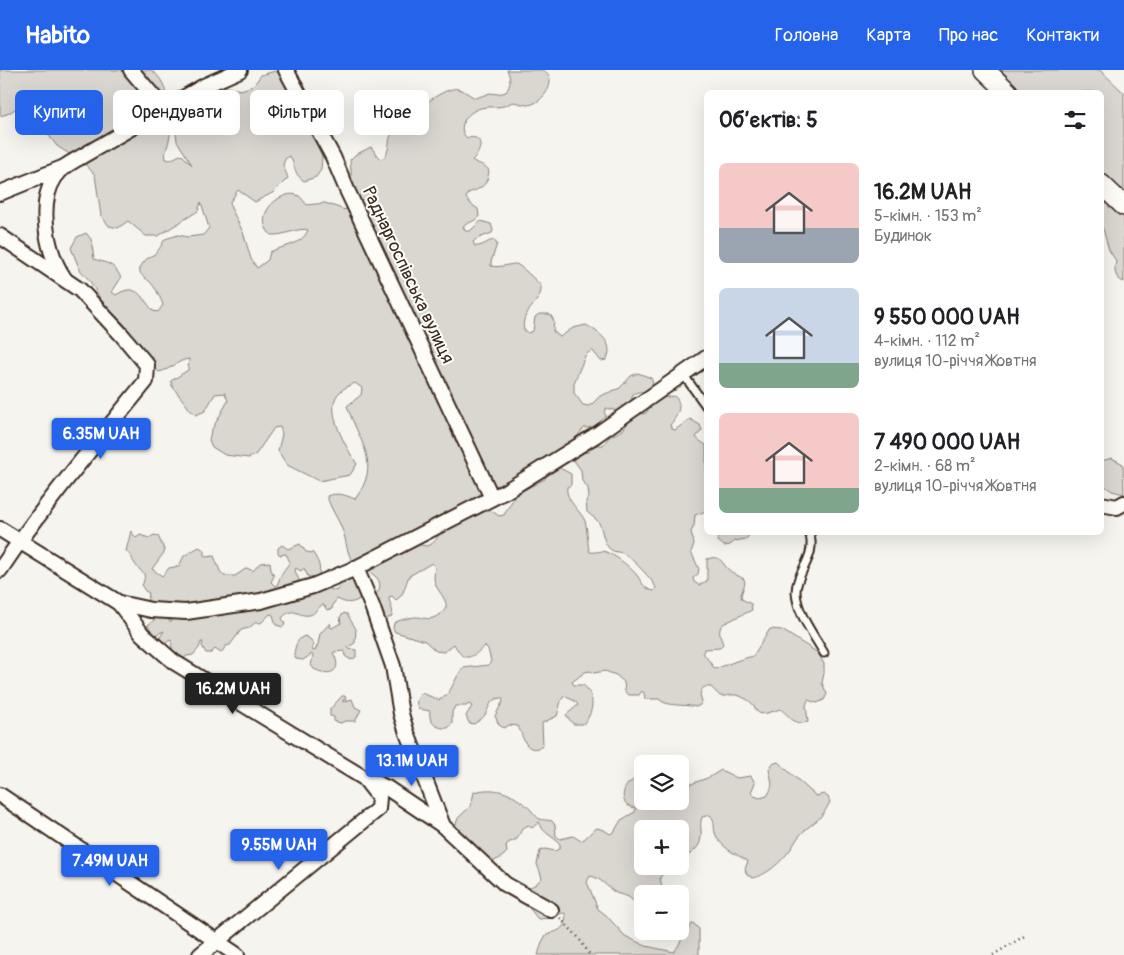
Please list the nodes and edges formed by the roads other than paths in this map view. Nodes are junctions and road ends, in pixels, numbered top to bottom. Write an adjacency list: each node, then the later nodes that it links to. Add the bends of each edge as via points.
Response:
1 (131, 70): 5 (street)
2 (240, 70): 6 (street)
3 (286, 70): 18 (street, Раднаргоспівська вулиця, via 333,157)
4 (985, 70): 7 (street)
5 (148, 90)
6 (197, 90)
7 (1006, 90)
8 (120, 135): 9 (street)
9 (65, 166): 11 (street); 14 (street, via 55,177 45,207 50,248)
10 (1104, 187): 12 (street)
11 (0, 193)
12 (1124, 206)
13 (0, 236): 14 (street)
14 (65, 280): 23 (street, via 80,290 147,365 146,381)
15 (704, 359): 16 (street)
16 (683, 374): 17 (lane); 18 (street, via 596,435)
17 (704, 403)
18 (492, 498): 24 (street)
19 (1124, 503): 20 (street, via 1117,507)
20 (1104, 505)
21 (0, 529): 23 (street)
22 (810, 535): 27 (lane, via 809,559 798,579 796,593 803,617)
23 (19, 541): 25 (street); 26 (street)
24 (356, 568): 26 (street, via 313,586 221,608 186,612 151,610); 30 (street, via 392,666 407,733)
25 (0, 570)
26 (119, 603): 28 (street, via 142,634 174,662)
27 (824, 653)
28 (364, 778): 30 (street, via 387,788); 32 (street, via 379,797 378,809)
29 (0, 795): 32 (street)
30 (443, 826): 31 (street, via 505,884)
31 (551, 910)
32 (216, 941): 33 (street); 34 (street)
33 (200, 955)
34 (237, 955)

